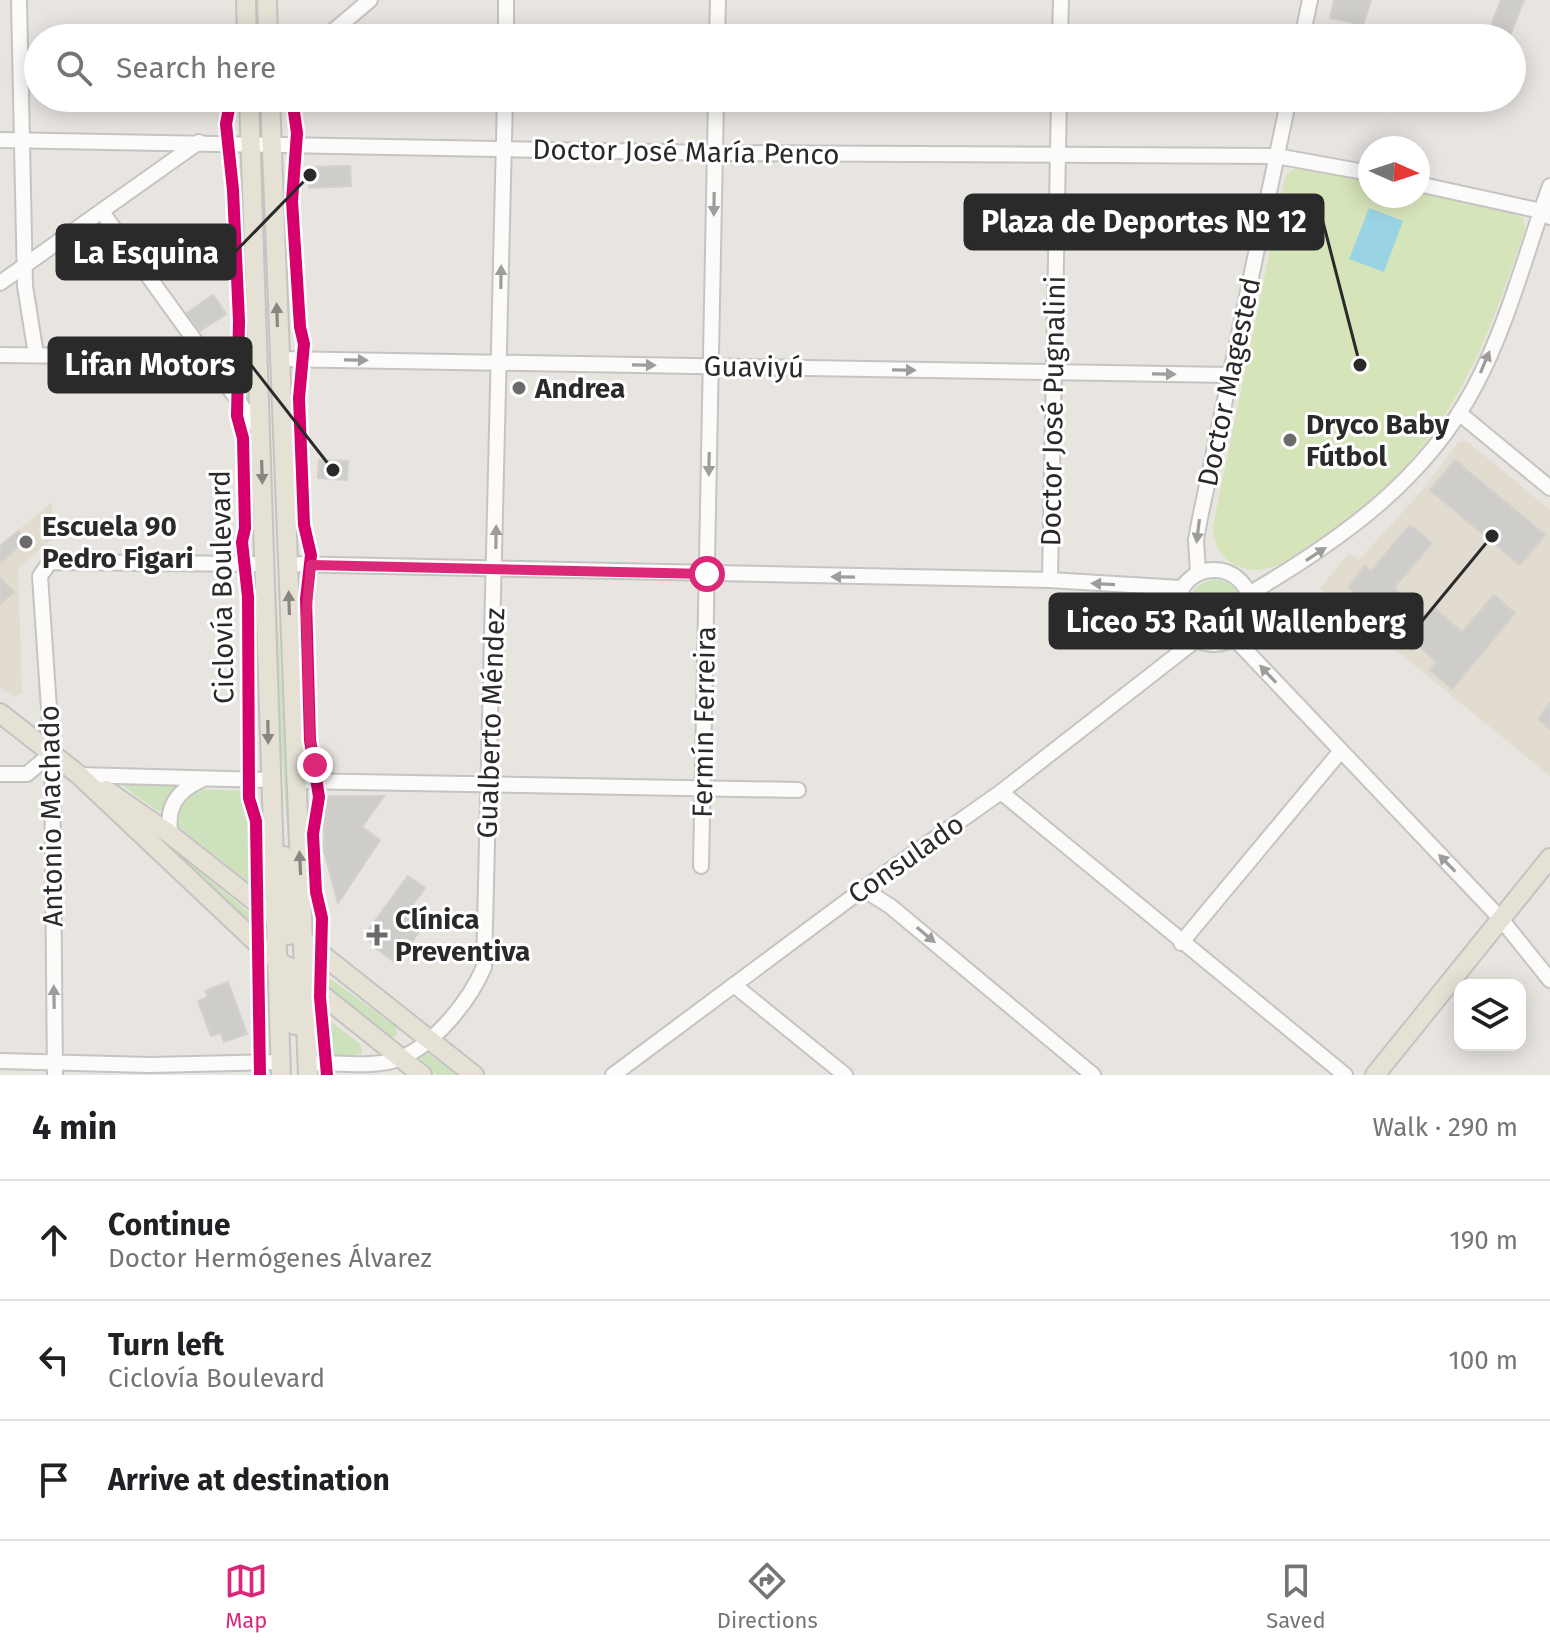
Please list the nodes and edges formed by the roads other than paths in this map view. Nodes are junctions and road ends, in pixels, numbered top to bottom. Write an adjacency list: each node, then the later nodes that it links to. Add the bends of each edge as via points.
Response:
1 (19, 0): 23 (street)
2 (246, 0): 9 (main road)
3 (267, 0): 10 (main road)
4 (370, 0): 11 (street)
5 (506, 0): 12 (street)
6 (718, 0): 13 (street)
7 (1061, 0): 14 (street)
8 (1310, 0): 15 (street)
9 (247, 24)
10 (268, 24)
11 (342, 24)
12 (506, 24)
13 (717, 24)
14 (1060, 24)
15 (1305, 24)
16 (250, 112): 25 (main road)
17 (270, 112): 26 (main road)
18 (505, 112): 27 (street, Gualberto Méndez)
19 (716, 112): 28 (street, Fermín Ferreira)
20 (1059, 112): 29 (street, Doctor José Pugnalini)
21 (1286, 112): 30 (street, Doctor Magested)
22 (0, 140): 23 (street, Doctor José María Penco)
23 (24, 140): 24 (street, Doctor José María Penco); 36 (street)
24 (200, 142): 25 (street, Doctor José María Penco); 34 (street)
25 (251, 142): 26 (street, Doctor José María Penco); 41 (main road)
26 (271, 143): 27 (street, Doctor José María Penco); 42 (main road, one-way to 26)
27 (504, 150): 28 (street, Doctor José María Penco); 43 (street, Gualberto Méndez, one-way to 27)
28 (715, 153): 29 (street, Doctor José María Penco); 44 (street, Fermín Ferreira, one-way to 44)
29 (1057, 155): 30 (street, Doctor José María Penco); 45 (street, Doctor José Pugnalini)
30 (1276, 156): 31 (street, Doctor José María Penco); 46 (street, Doctor Magested)
31 (1358, 171)
32 (1550, 186): 35 (street)
33 (1430, 187): 35 (street)
34 (102, 212): 36 (street); 40 (street)
35 (1545, 214): 47 (street, one-way to 35)
36 (25, 265): 37 (street); 39 (street)
37 (0, 283)
38 (0, 355): 39 (street)
39 (36, 355): 40 (street)
40 (204, 358): 41 (street); 48 (street)
41 (258, 358): 48 (main road)
42 (278, 359): 43 (street, Guaviyú, one-way to 43); 51 (main road)
43 (499, 363): 44 (street, Guaviyú, one-way to 44); 52 (street, Gualberto Méndez, one-way to 43)
44 (711, 367): 45 (street, Guaviyú, one-way to 45); 54 (street, Fermín Ferreira, one-way to 54)
45 (1053, 372): 46 (street, Guaviyú, one-way to 46); 55 (street, Doctor José Pugnalini)
46 (1230, 375): 53 (street, Doctor Magested, one-way to 53, via 1196,540)
47 (1459, 413): 49 (street); 57 (street, one-way to 47, via 1365,518 1437,445)
48 (261, 432): 50 (main road, one-way to 50)
49 (1550, 488)
50 (265, 564): 62 (street, Antonio Machado, via 50,562 40,576); 66 (main road, one-way to 66)
51 (287, 564): 52 (street); 67 (main road, one-way to 51)
52 (495, 570): 54 (street); 68 (street, Gualberto Méndez)
53 (1198, 572): 56 (street); 57 (street, via 1224,570 1240,579)
54 (707, 574): 55 (street, one-way to 54); 69 (street, Fermín Ferreira)
55 (1050, 580): 56 (street, one-way to 55)
56 (1181, 588): 59 (street, via 1176,604 1179,621)
57 (1249, 594): 58 (street, via 1248,622)
58 (1234, 638): 59 (street, via 1212,644); 61 (street, one-way to 58)
59 (1196, 640): 71 (street, Consulado)
60 (0, 713): 62 (main road)
61 (1340, 752): 76 (street, one-way to 61); 79 (street)
62 (52, 753): 63 (street, via 27,774); 64 (main road); 87 (street, Antonio Machado, one-way to 62)
63 (0, 774)
64 (79, 775): 65 (street); 72 (main road); 80 (main road)
65 (205, 778): 66 (street); 72 (street, via 174,800)
66 (269, 780): 77 (main road, via 282,815)
67 (296, 781): 68 (street); 78 (main road, one-way to 67)
68 (490, 783): 69 (street); 84 (street, Gualberto Méndez, via 484,967)
69 (703, 789): 70 (street); 74 (street, Fermín Ferreira)
70 (798, 790)
71 (1001, 792): 75 (street, Consulado); 79 (street)
72 (171, 835): 77 (main road)
73 (1550, 858): 76 (main road)
74 (701, 866)
75 (863, 889): 83 (street, Consulado); 94 (street, one-way to 94)
76 (1501, 919): 81 (street); 96 (main road)
77 (281, 922): 78 (main road); 80 (main road); 82 (main road)
78 (304, 940): 82 (main road); 84 (main road)
79 (1181, 943): 95 (street)
80 (283, 965): 82 (main road); 88 (main road); 89 (main road)
81 (1550, 980)
82 (306, 985): 85 (main road); 89 (main road)
83 (734, 985): 92 (street, Consulado); 93 (street)
84 (428, 1040): 85 (street, Gualberto Méndez); 91 (main road)
85 (400, 1059): 89 (street); 90 (main road)
86 (0, 1061): 87 (street)
87 (55, 1068): 88 (street)
88 (281, 1068)
89 (306, 1071)
90 (422, 1075)
91 (474, 1075)
92 (613, 1075)
93 (845, 1075)
94 (1093, 1075)
95 (1345, 1075)
96 (1375, 1075)

